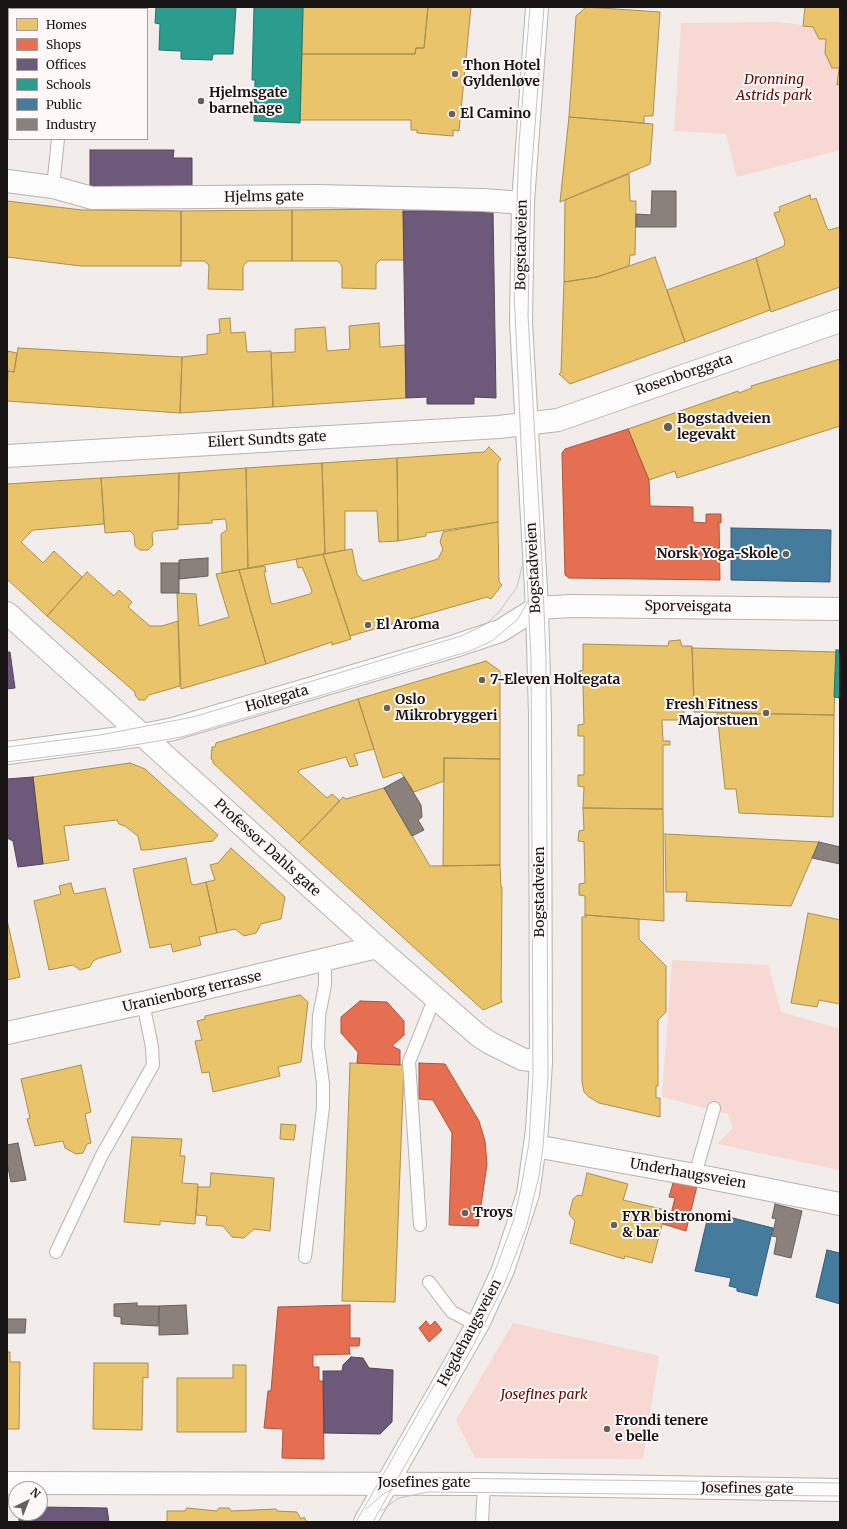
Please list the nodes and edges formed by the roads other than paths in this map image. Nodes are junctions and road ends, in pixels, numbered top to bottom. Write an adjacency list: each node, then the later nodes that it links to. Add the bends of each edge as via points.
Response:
1 (536, 7): 5 (street, Bogstadveien)
2 (58, 140): 4 (lane)
3 (7, 181): 4 (street, Hjelms gate)
4 (53, 187): 5 (street, Hjelms gate, via 92,198 318,196 475,200)
5 (523, 204): 7 (street, Bogstadveien, via 521,322)
6 (840, 321): 7 (street, Rosenborggata, via 558,420)
7 (527, 424): 8 (street, Eilert Sundts gate); 9 (street, Bogstadveien)
8 (7, 456)
9 (537, 608): 10 (street, Sporveisgata, via 571,606); 12 (street, Holtegata, via 500,631 425,656 173,729); 19 (street, Bogstadveien, via 540,715)
10 (840, 609)
11 (7, 613): 12 (street, Professor Dahls gate)
12 (143, 735): 13 (street, Holtegata); 14 (street, Professor Dahls gate)
13 (7, 753)
14 (376, 947): 15 (street, Uranienborg terrasse); 16 (street, Professor Dahls gate)
15 (325, 960): 17 (street, Uranienborg terrasse); 26 (lane, via 325,985 319,1016 318,1046 323,1107)
16 (435, 997): 19 (street, Professor Dahls gate, via 490,1043 522,1059); 24 (lane, via 409,1062)
17 (143, 1003): 18 (street, Uranienborg terrasse); 25 (lane, via 153,1065 102,1155)
18 (7, 1033)
19 (541, 1062): 21 (street, Bogstadveien)
20 (714, 1108): 22 (lane)
21 (536, 1138): 22 (street, Underhaugsveien, via 640,1166); 28 (street, Hegdehaugsveien, via 528,1194 513,1244)
22 (695, 1175): 23 (street, Underhaugsveien)
23 (840, 1204)
24 (420, 1225)
25 (56, 1252)
26 (305, 1257)
27 (429, 1282): 28 (lane, via 452,1312)
28 (477, 1325): 30 (street, Hegdehaugsveien)
29 (7, 1483): 30 (street, Josefines gate)
30 (387, 1483): 31 (street, Josefines gate); 33 (street, Hegdehaugsveien)
31 (484, 1484): 32 (street, Josefines gate); 34 (lane)
32 (840, 1490)
33 (365, 1522)
34 (482, 1522)

